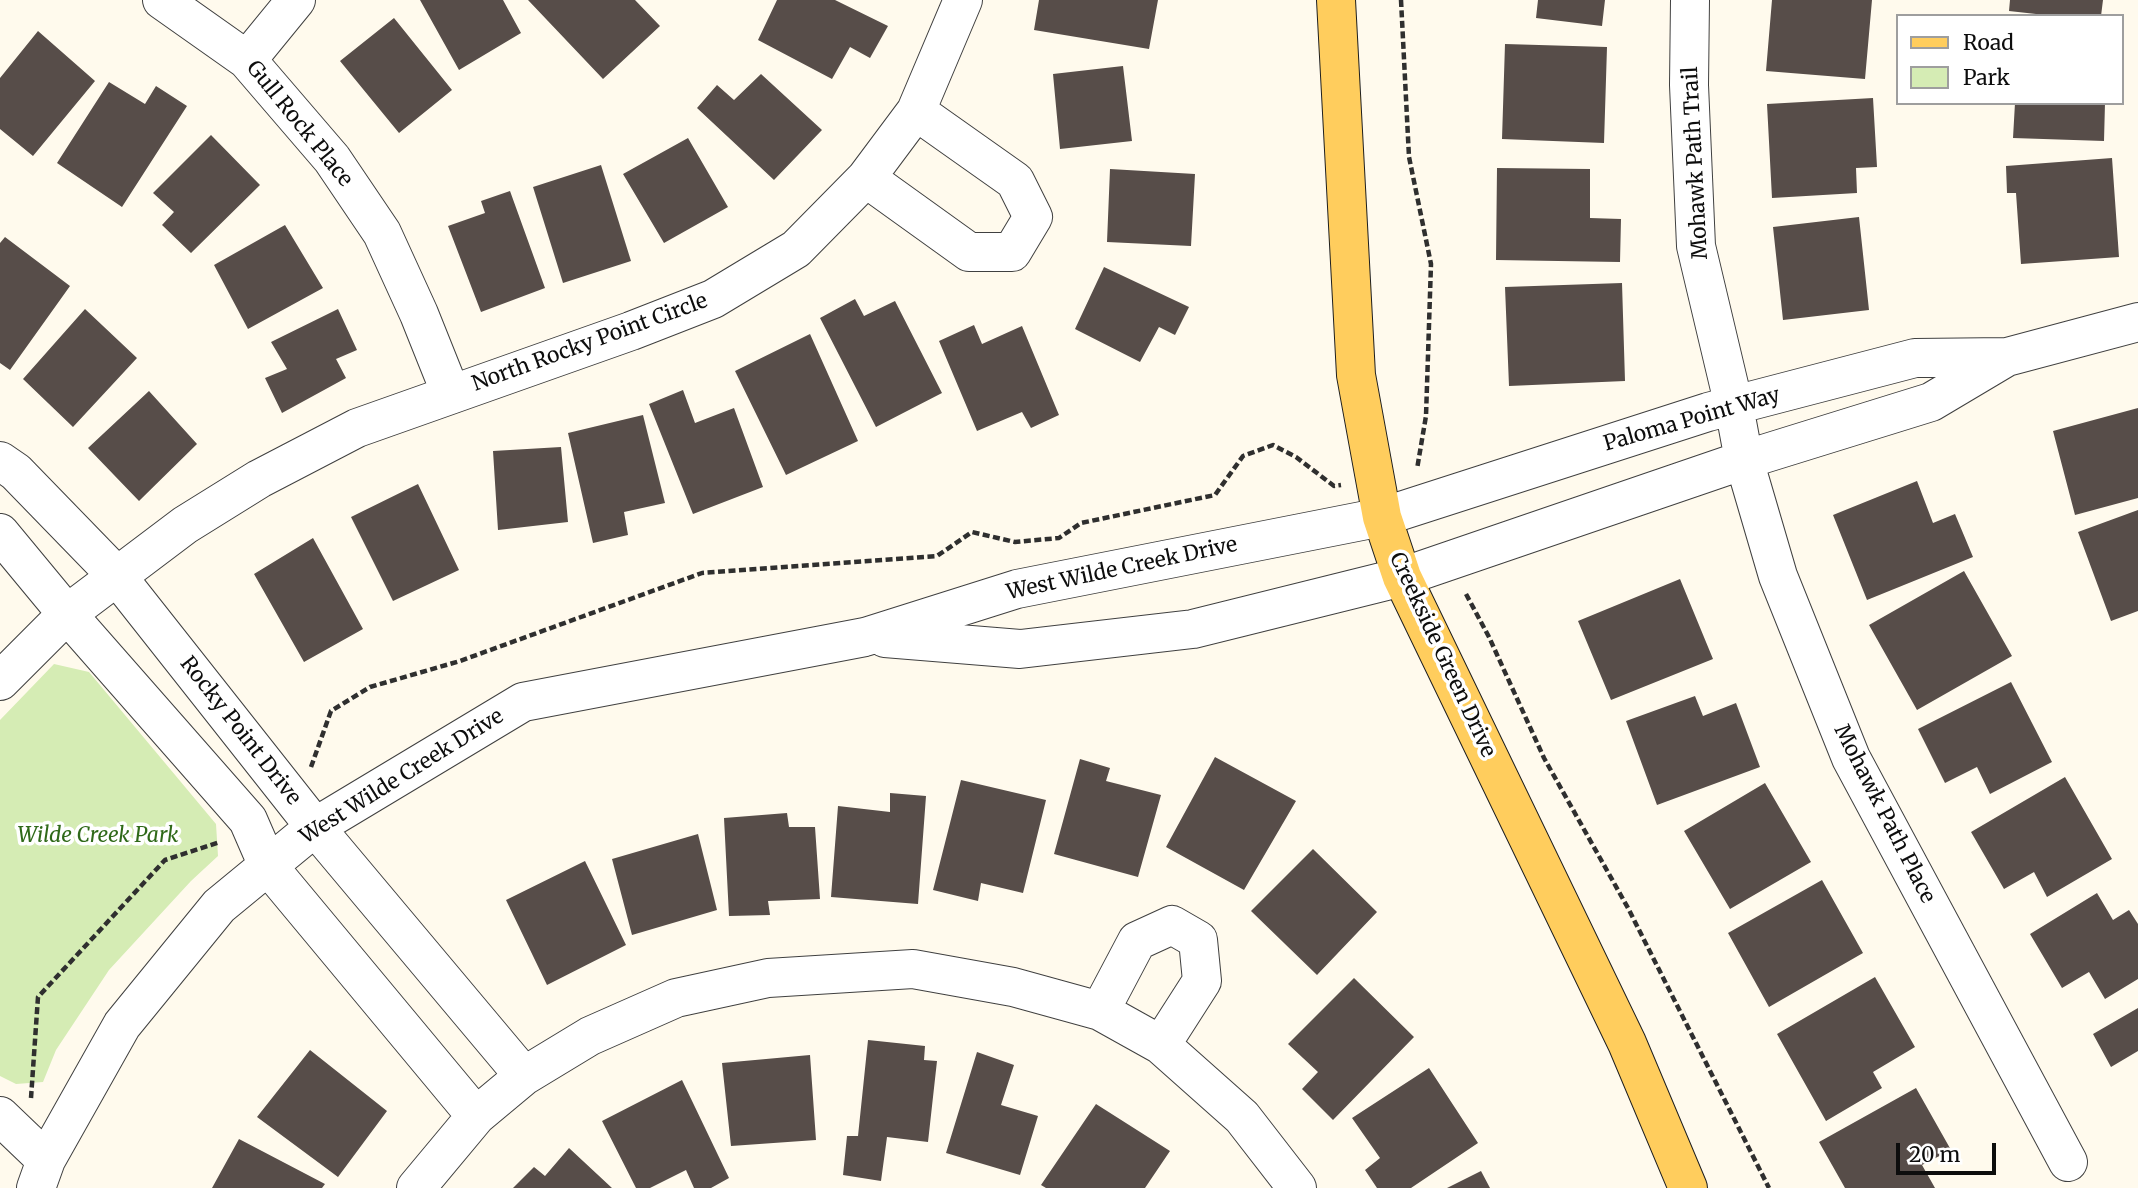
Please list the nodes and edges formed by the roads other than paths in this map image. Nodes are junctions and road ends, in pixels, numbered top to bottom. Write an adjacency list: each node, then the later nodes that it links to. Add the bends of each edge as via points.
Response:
1 (162, 0): 6 (street, Gull Rock Place)
2 (296, 0): 6 (street)
3 (963, 0): 7 (street, North Rocky Point Circle)
4 (1336, 0): 15 (main road, Creekside Green Drive, via 1356,374)
5 (1690, 0): 12 (street, Mohawk Path Trail, via 1696,246)
6 (247, 60): 11 (street, Gull Rock Place, via 332,159 382,233)
7 (916, 111): 8 (street, North Rocky Point Circle); 8 (street, via 1015,181 1033,217 1012,252 969,252)
8 (866, 178): 11 (street, North Rocky Point Circle, via 796,249 713,299)
9 (2138, 322): 10 (street, Paloma Point Way)
10 (2007, 357): 12 (street, Paloma Point Way, via 1915,358); 13 (street, Paloma Point Way, via 1931,402)
11 (451, 394): 17 (street, North Rocky Point Circle, via 357,428 258,478)
12 (1734, 406): 13 (street, Mohawk Path Place); 15 (street, Paloma Point Way)
13 (1744, 460): 18 (street, Paloma Point Way); 30 (street, Mohawk Path Place, via 1778,576 1851,758)
14 (0, 461): 17 (street, Rocky Point Drive)
15 (1382, 517): 18 (main road, Creekside Green Drive); 20 (street, West Wilde Creek Drive, via 1017,589)
16 (0, 533): 19 (street)
17 (116, 575): 19 (street, North Rocky Point Circle); 22 (street, Rocky Point Drive)
18 (1402, 577): 20 (street, West Wilde Creek Drive, via 1193,629 1033,648); 34 (main road, Creekside Green Drive, via 1627,1043)
19 (67, 614): 21 (street, North Rocky Point Circle); 23 (street, via 248,820)
20 (865, 637): 22 (street, West Wilde Creek Drive, via 523,702)
21 (0, 681)
22 (315, 827): 23 (street, West Wilde Creek Drive); 26 (street, Rocky Point Drive)
23 (268, 866): 28 (street); 31 (street, West Wilde Creek Drive, via 219,906 121,1025)
24 (1100, 1011): 25 (street); 25 (street, via 1137,941 1172,925 1198,940 1202,981); 26 (street, via 1013,987 914,969 768,978 676,998 590,1036)
25 (1161, 1045): 33 (street, via 1242,1117)
26 (524, 1076): 28 (street)
27 (0, 1116): 31 (street)
28 (476, 1116): 32 (street)
29 (0, 1156): 31 (street)
30 (2068, 1162)
31 (41, 1174)
32 (416, 1188)
33 (1297, 1188)
34 (1688, 1188)

